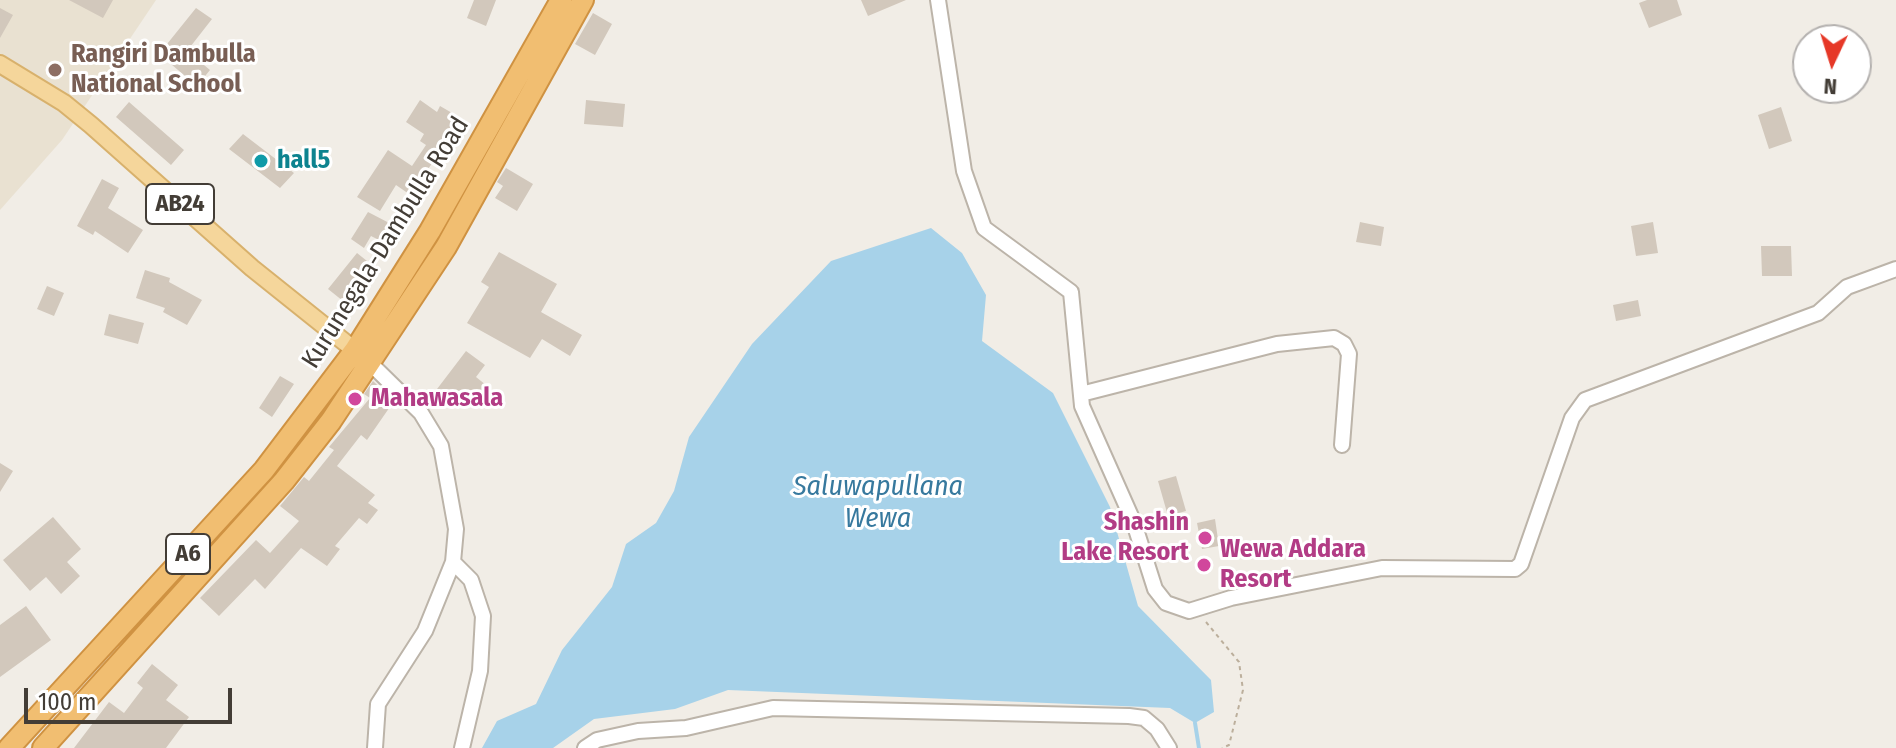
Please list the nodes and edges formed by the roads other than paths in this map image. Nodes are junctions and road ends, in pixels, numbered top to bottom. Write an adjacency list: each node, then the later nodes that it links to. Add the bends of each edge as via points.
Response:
1 (561, 0): 6 (highway, Kurunegala-Dambulla Road / A6)
2 (583, 0): 6 (highway, Kurunegala-Dambulla Road / A6, via 446,247)
3 (938, 0): 7 (street, via 964,171 984,228 1071,292)
4 (0, 64): 6 (main road, AB24, via 64,103 252,268)
5 (1896, 269): 7 (street, via 1847,287 1818,313 1585,400 1572,418 1515,569 1382,568 1189,611 1166,603 1155,589 1146,554)
6 (363, 357): 9 (street, via 421,413 441,446 456,529); 10 (highway, Kurunegala-Dambulla Road / A6); 11 (highway, Kurunegala-Dambulla Road / A6, via 331,421)
7 (1081, 394): 8 (street, via 1277,344 1334,338 1349,354)
8 (1342, 445)
9 (453, 562): 14 (street, via 425,631 378,704); 15 (street, via 471,580 483,616 480,671)
10 (146, 600): 11 (highway); 12 (highway, Kurunegala-Dambulla Road / A6)
11 (165, 615): 13 (highway, Kurunegala-Dambulla Road / A6)
12 (9, 748)
13 (43, 748)
14 (375, 748)
15 (462, 748)
16 (585, 748): 17 (street, via 638,731 686,728 773,708 1129,716 1144,718)
17 (1169, 748)

